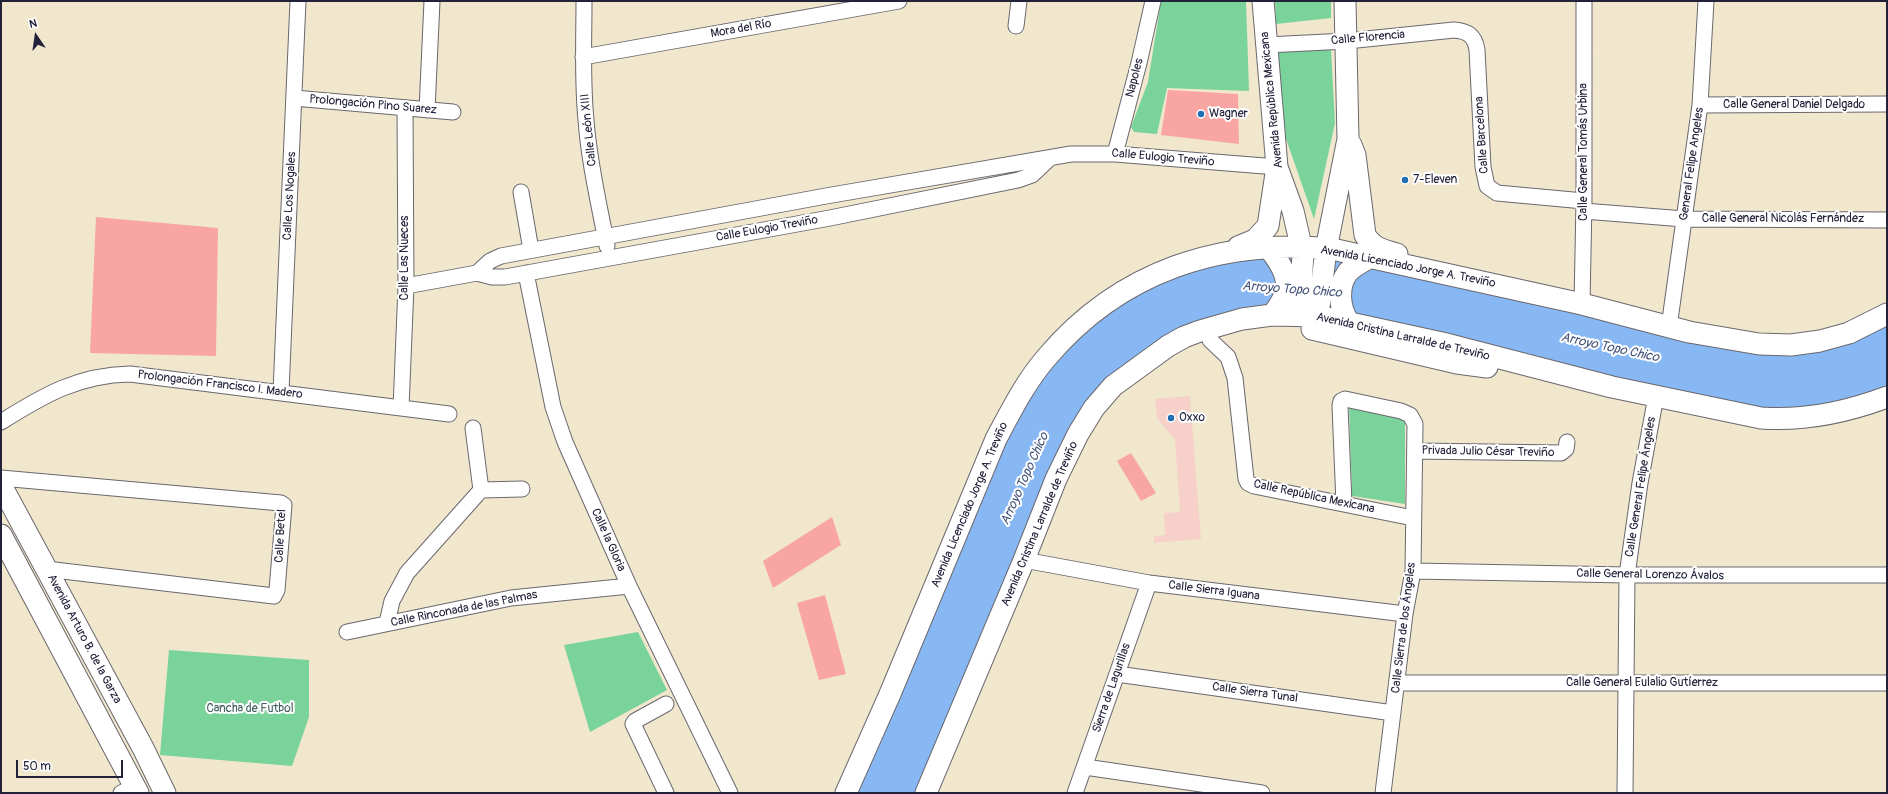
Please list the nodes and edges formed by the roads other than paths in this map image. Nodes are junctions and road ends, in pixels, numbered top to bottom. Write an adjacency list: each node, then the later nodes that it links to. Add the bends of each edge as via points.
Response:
1 (298, 1): 16 (street, Calle Los Nogales)
2 (432, 1): 20 (street)
3 (584, 1): 15 (street, Calle León XIII)
4 (899, 1): 15 (street, Mora del Río)
5 (1019, 1): 11 (street)
6 (1153, 1): 23 (street, Napoles, via 1140,63)
7 (1263, 1): 14 (main road, Avenida República Mexicana)
8 (1345, 1): 13 (main road)
9 (1584, 1): 28 (street, Calle General Tomás Urbina)
10 (1706, 1): 18 (street, General Felipe Angeles)
11 (1016, 26)
12 (1469, 33): 13 (street, Calle Florencia, via 1454,30); 28 (street, Calle Barcelona, via 1476,42 1477,50 1483,167 1487,186 1497,193)
13 (1347, 41): 14 (street, Calle Florencia); 22 (main road)
14 (1266, 45): 25 (main road, Avenida República Mexicana)
15 (584, 57): 32 (street, Calle León XIII, via 588,143)
16 (294, 98): 19 (street, Prolongación Pino Suarez); 53 (street, Calle Los Nogales)
17 (1887, 104): 18 (street, Calle General Daniel Delgado)
18 (1700, 105): 30 (street, General Felipe Angeles)
19 (405, 109): 20 (street, Prolongación Pino Suarez); 43 (street, Calle Las Nueces)
20 (427, 110): 21 (street, Prolongación Pino Suarez)
21 (453, 112)
22 (1348, 139): 37 (main road); 40 (main road, via 1355,155 1365,235 1370,244 1378,250 1407,256)
23 (1115, 154): 24 (street, Calle Eulogio Treviño, via 1071,154); 25 (street, Calle Eulogio Treviño)
24 (1050, 158): 27 (street, Calle Eulogio Treviño); 29 (street, Calle Eulogio Treviño, via 1032,175 1018,180)
25 (1277, 167): 34 (main road, via 1266,230 1255,240); 35 (main road, Avenida República Mexicana, via 1293,211)
26 (522, 192): 33 (street)
27 (826, 196): 29 (street); 32 (street, Calle Eulogio Treviño)
28 (1584, 206): 30 (street, Calle General Nicolás Fernández); 44 (street, Calle General Tomás Urbina)
29 (830, 218): 38 (street, Calle Eulogio Treviño)
30 (1684, 219): 31 (street, Calle General Nicolás Fernández); 49 (street, General Felipe Angeles)
31 (1887, 220)
32 (606, 237): 33 (street, Calle Eulogio Treviño); 38 (street, Calle León XIII)
33 (531, 250): 41 (street, Calle Eulogio Treviño, via 495,258)
34 (1225, 253): 36 (main road, Avenida Licenciado Jorge A. Treviño); 92 (main road, Avenida Licenciado Jorge A. Treviño, via 1175,266 1129,286 1073,328 1046,357 996,439)
35 (1302, 254): 36 (main road, Avenida Licenciado Jorge A. Treviño); 37 (main road, Avenida Licenciado Jorge A. Treviño); 46 (main road, Avenida República Mexicana)
36 (1274, 255): 45 (main road, via 1286,283 1284,297)
37 (1325, 255): 39 (main road, Avenida Licenciado Jorge A. Treviño); 46 (main road)
38 (610, 257): 42 (street, Calle Eulogio Treviño)
39 (1364, 261): 40 (main road, Avenida Licenciado Jorge A. Treviño); 48 (main road, via 1344,279 1340,297)
40 (1425, 269): 44 (main road, Avenida Licenciado Jorge A. Treviño)
41 (477, 273): 42 (street, Calle Eulogio Treviño, via 498,277); 43 (street, Calle Eulogio Treviño)
42 (526, 273): 75 (street, Calle la Gloria, via 556,419)
43 (406, 286): 56 (street, Calle Las Nueces)
44 (1582, 304): 49 (main road, Avenida Licenciado Jorge A. Treviño)
45 (1275, 311): 46 (main road, Avenida Cristina Larralde de Treviño); 51 (main road, Avenida Cristina Larralde de Treviño, via 1200,331 1168,346)
46 (1309, 312): 48 (main road, Avenida Cristina Larralde de Treviño)
47 (1887, 314): 49 (main road, Avenida Licenciado Jorge A. Treviño, via 1849,333 1791,345 1759,344)
48 (1346, 318): 52 (main road, Avenida Cristina Larralde de Treviño)
49 (1669, 327)
50 (1210, 340): 51 (main road); 52 (main road, via 1262,328 1302,328 1457,363 1518,372); 66 (street, Calle República Mexicana, via 1228,357 1235,378 1248,483)
51 (1133, 370): 69 (main road, Avenida Cristina Larralde de Treviño, via 1102,398 1078,434 1056,479)
52 (1546, 371): 54 (main road, Avenida Cristina Larralde de Treviño)
53 (280, 392): 56 (street, Prolongación Francisco I. Madero); 58 (street, Prolongación Francisco I. Madero, via 130,374 108,374 46,394)
54 (1656, 396): 55 (main road, Avenida Cristina Larralde de Treviño, via 1733,413 1780,419 1836,412); 72 (street, Calle General Felipe Ángeles)
55 (1887, 397)
56 (402, 408): 57 (street, Prolongación Francisco I. Madero)
57 (449, 414)
58 (1, 422)
59 (473, 428): 65 (street)
60 (1564, 448): 61 (street, Privada Julio César Treviño)
61 (1415, 451): 66 (street, Calle Sierra de los Ángeles, via 1415,424 1410,415 1345,399 1341,401); 67 (street, Calle Sierra de los Ángeles)
62 (1, 478): 70 (street, Calle Betel, via 284,505 278,590 274,596)
63 (1, 485): 70 (main road, Avenida Arturo B. de la Garza)
64 (522, 488): 65 (street)
65 (481, 490): 77 (street, via 407,573 392,601)
66 (1344, 504): 67 (street, Calle República Mexicana)
67 (1413, 518): 71 (street, Calle Sierra de los Ángeles)
68 (1, 535): 86 (main road, Avenida Arturo B. de la Garza)
69 (1024, 560): 74 (street, Calle Sierra Iguana); 93 (main road, Avenida Cristina Larralde de Treviño)
70 (46, 569): 85 (main road, Avenida Arturo B. de la Garza)
71 (1413, 571): 72 (street, Calle General Lorenzo Ávalos); 76 (street, Calle Sierra de los Ángeles)
72 (1627, 575): 73 (street, Calle General Lorenzo Ávalos); 81 (street, Calle General Felipe Ángeles)
73 (1887, 575)
74 (1150, 582): 76 (street, Calle Sierra Iguana); 79 (street, Sierra de Lagurillas)
75 (629, 586): 77 (street, Calle Rinconada de las Palmas, via 511,598); 91 (street, Calle la Gloria)
76 (1405, 614): 80 (street, Calle Sierra de los Ángeles)
77 (387, 623): 78 (street, Calle Rinconada de las Palmas)
78 (347, 632)
79 (1116, 674): 84 (street, Calle Sierra Tunal); 87 (street, Sierra de Lagurillas)
80 (1397, 683): 81 (street, Calle General Eulalio Gutíerrez); 84 (street, Calle Sierra de los Ángeles)
81 (1626, 683): 82 (street, Calle General Eulalio Gutíerrez); 97 (street, Calle General Felipe Ángeles)
82 (1887, 683)
83 (666, 704): 90 (street, via 635,720 633,724)
84 (1393, 713): 96 (street, Calle Sierra de los Ángeles)
85 (143, 748): 86 (main road); 89 (main road, Avenida Arturo B. de la Garza)
86 (121, 759): 88 (main road, Avenida Arturo B. de la Garza)
87 (1084, 767): 94 (street, Sierra de Lagurillas); 95 (street)
88 (131, 791)
89 (165, 793)
90 (666, 793)
91 (730, 793)
92 (846, 793)
93 (926, 793)
94 (1075, 793)
95 (1262, 793)
96 (1383, 793)
97 (1625, 793)

